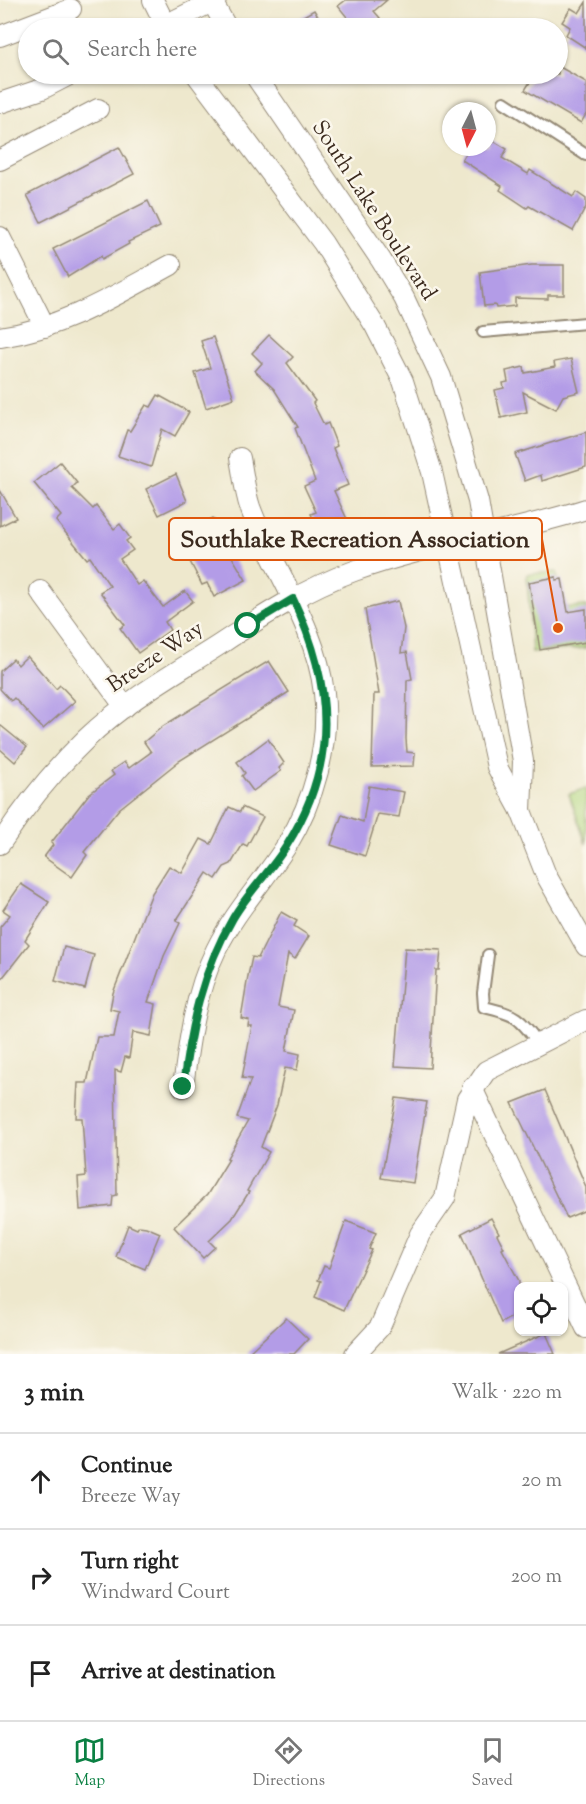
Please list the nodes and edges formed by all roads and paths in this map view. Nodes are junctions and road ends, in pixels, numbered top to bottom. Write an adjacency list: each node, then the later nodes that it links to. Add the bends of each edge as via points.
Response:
1 (153, 0): 5 (street)
2 (213, 1): 6 (street); 7 (street)
3 (71, 9): 4 (street)
4 (47, 18)
5 (160, 18)
6 (181, 18)
7 (222, 18)
8 (18, 29): 9 (street)
9 (0, 36)
10 (52, 84): 14 (street)
11 (204, 84): 27 (street, via 323,243 375,326 403,381)
12 (261, 84): 26 (street, South Lake Boulevard, via 381,260 429,347 463,446)
13 (504, 102): 16 (lane)
14 (0, 103)
15 (98, 109): 17 (street)
16 (586, 155)
17 (0, 160)
18 (0, 237): 21 (street)
19 (171, 265): 21 (street, via 76,316)
20 (586, 323): 22 (lane)
21 (45, 327): 23 (street)
22 (483, 332)
23 (0, 337)
24 (240, 458): 29 (street, via 250,506)
25 (586, 508): 26 (street, Breeze Way)
26 (483, 536): 27 (street, Breeze Way); 31 (street, South Lake Boulevard, via 523,761)
27 (449, 544): 29 (street, Breeze Way, via 351,572); 31 (street, via 497,767)
28 (40, 591): 30 (street)
29 (293, 599): 30 (street, Breeze Way); 37 (street, via 320,668 325,722 321,755 302,820 234,916 215,951 189,1038)
30 (125, 707): 32 (street, Breeze Way, via 87,737 55,770)
31 (521, 811): 33 (street, via 546,875)
32 (0, 844)
33 (586, 946)
34 (488, 955): 36 (lane, via 484,1007 521,1020)
35 (586, 1020): 36 (street)
36 (539, 1044): 38 (street, via 486,1071)
37 (183, 1087)
38 (472, 1088): 39 (street); 40 (street, via 445,1198 416,1241 380,1327)
39 (586, 1328)
40 (355, 1354)

